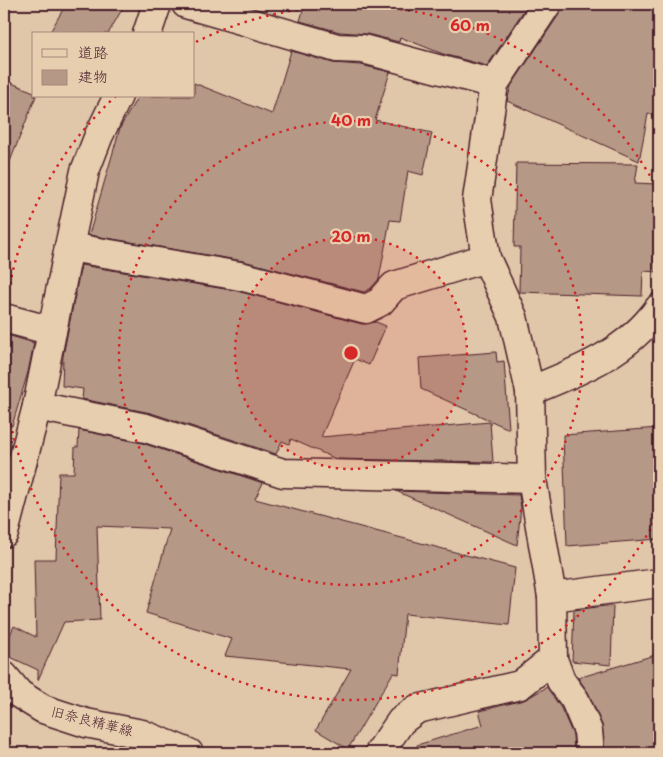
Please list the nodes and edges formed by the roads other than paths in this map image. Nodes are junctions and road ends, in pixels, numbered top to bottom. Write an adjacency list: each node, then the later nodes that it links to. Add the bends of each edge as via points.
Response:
1 (157, 4): 4 (street)
2 (186, 4): 5 (street, via 337,48 363,49)
3 (547, 4): 5 (street)
4 (148, 32)
5 (494, 84): 8 (street, via 477,200)
6 (117, 98): 7 (street, via 85,171)
7 (69, 247): 8 (street, via 240,276 366,309 380,302 394,286); 11 (street)
8 (486, 258): 12 (street, via 513,317)
9 (659, 308): 12 (street, via 650,322 620,349 592,365)
10 (4, 318): 11 (street)
11 (52, 331): 13 (street)
12 (530, 391): 14 (street)
13 (37, 406): 14 (street, via 146,428 283,473); 15 (street)
14 (532, 480): 17 (street)
15 (4, 533)
16 (659, 583): 17 (street)
17 (552, 598): 18 (street)
18 (554, 659): 21 (street, via 520,685 417,709 401,721); 22 (street, via 561,681 575,700 588,731)
19 (4, 676): 20 (street, 旧奈良精華線, via 19,694 43,709 86,723 142,734)
20 (189, 753)
21 (379, 753)
22 (590, 753)

